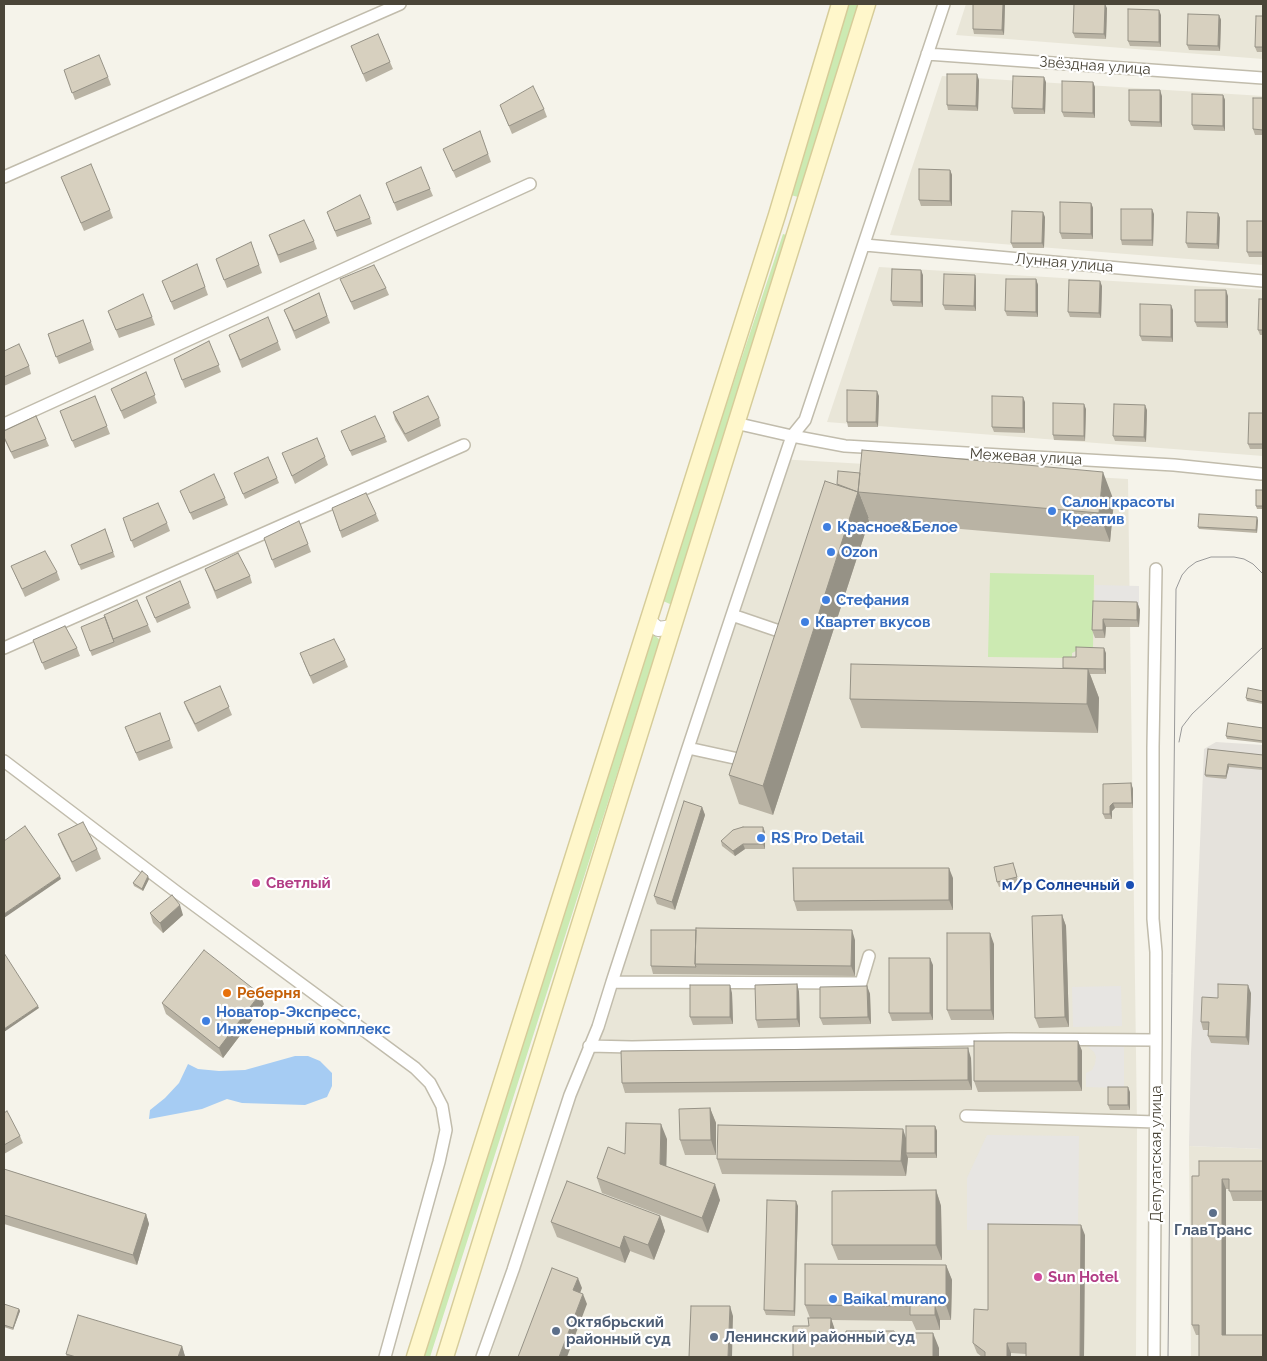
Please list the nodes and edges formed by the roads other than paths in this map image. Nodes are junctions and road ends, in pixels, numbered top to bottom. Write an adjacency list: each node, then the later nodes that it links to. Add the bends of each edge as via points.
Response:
1 (400, 4): 7 (street)
2 (840, 4): 9 (main road)
3 (867, 4): 10 (main road)
4 (944, 4): 5 (street)
5 (927, 54): 6 (street, Звёздная улица); 11 (street)
6 (1263, 78)
7 (4, 177)
8 (530, 184): 14 (street)
9 (777, 215): 10 (street); 20 (main road)
10 (799, 222): 13 (main road)
11 (865, 244): 12 (street, Лунная улица); 15 (street, via 805,420)
12 (1263, 281)
13 (735, 423): 15 (street, Межевая улица); 21 (main road)
14 (4, 424)
15 (792, 436): 17 (street, Межевая улица, via 845,446); 19 (street)
16 (464, 444): 23 (street)
17 (1261, 474)
18 (1156, 569): 29 (street, Депутатская улица, via 1152,900 1156,952)
19 (732, 615): 22 (street); 24 (street)
20 (648, 620): 21 (street, via 658,629); 34 (main road)
21 (673, 626): 35 (main road)
22 (776, 630)
23 (4, 648)
24 (688, 748): 25 (street); 28 (street)
25 (734, 758)
26 (4, 761): 33 (street, via 415,1068 430,1083 442,1106 446,1130)
27 (869, 956): 28 (street, via 861,983)
28 (612, 982): 30 (street)
29 (1156, 1040): 30 (street, via 1008,1039); 32 (street, Депутатская улица)
30 (589, 1046): 36 (street)
31 (966, 1116): 32 (street)
32 (1156, 1122): 37 (street, Депутатская улица)
33 (385, 1357)
34 (415, 1357)
35 (445, 1357)
36 (482, 1357)
37 (1154, 1357)

